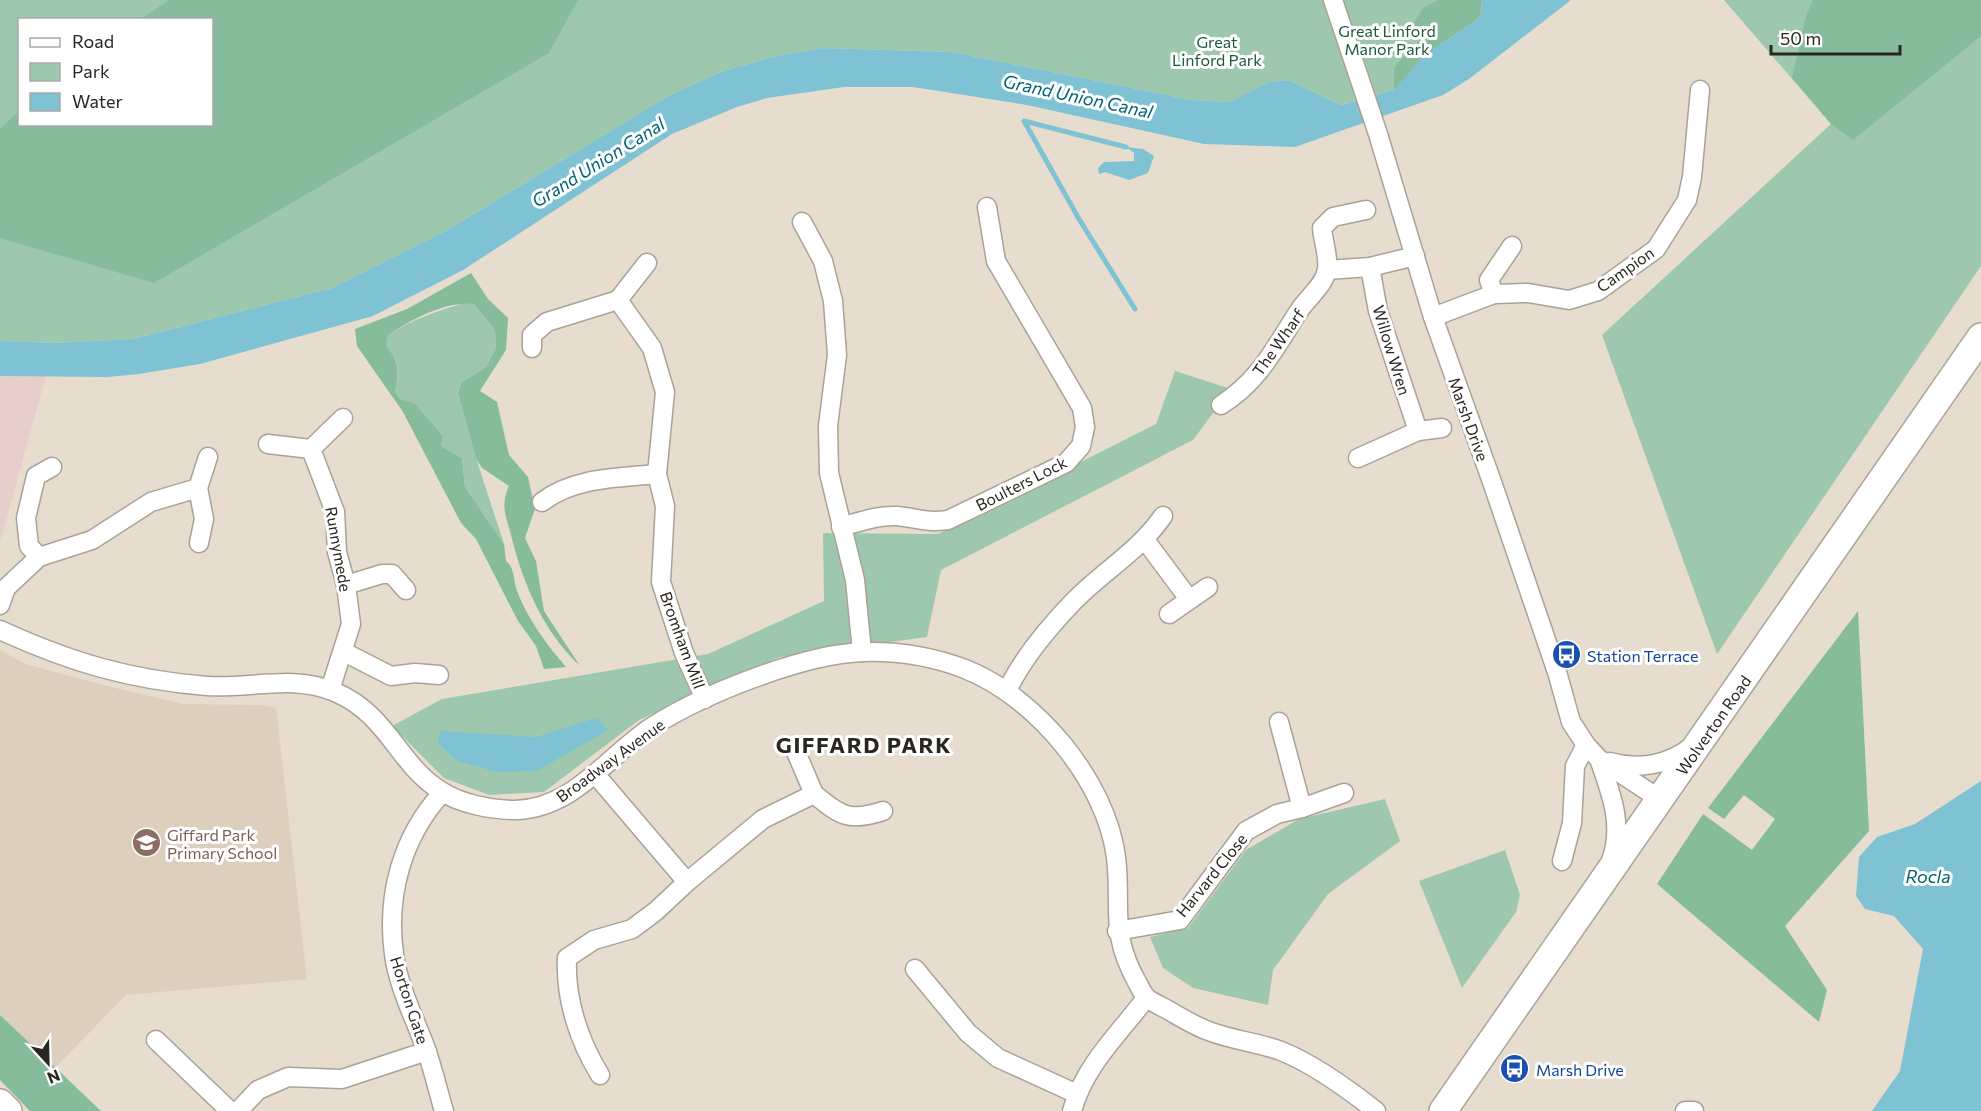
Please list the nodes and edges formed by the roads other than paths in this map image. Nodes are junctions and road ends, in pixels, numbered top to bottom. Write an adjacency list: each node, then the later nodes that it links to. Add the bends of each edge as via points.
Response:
1 (1333, 0): 7 (street, Marsh Drive)
2 (1700, 90): 11 (street, Campion, via 1687,200 1656,249 1598,291 1569,300 1528,293)
3 (987, 207): 29 (street, Boulters Lock, via 996,261 1082,408 1085,427 1080,446 1066,463 948,520 928,523 896,516)
4 (1366, 210): 10 (street, via 1333,217 1322,228)
5 (802, 222): 29 (street, via 823,261 833,300 837,355 828,426 829,473)
6 (1512, 246): 11 (street, via 1489,280)
7 (1415, 256): 9 (street); 13 (street, Marsh Drive)
8 (647, 263): 12 (street)
9 (1370, 267): 10 (street); 19 (street, Willow Wren, via 1378,311)
10 (1327, 270): 16 (street, The Wharf, via 1272,357 1241,392)
11 (1494, 294): 13 (street, Campion)
12 (618, 300): 15 (street, via 547,322 532,335); 25 (street, Bromham Mill, via 652,348 665,392)
13 (1432, 317): 48 (street, Marsh Drive, via 1571,722)
14 (1981, 337): 47 (street, Wolverton Road)
15 (532, 348)
16 (1221, 405)
17 (343, 418): 21 (street)
18 (1442, 428): 19 (street)
19 (1418, 431): 23 (street)
20 (268, 444): 21 (street)
21 (311, 449): 33 (street, Runnymede, via 335,512 337,552)
22 (208, 457): 26 (street)
23 (1358, 458)
24 (52, 467): 32 (street, via 36,476 26,518 29,546)
25 (657, 474): 27 (street, via 591,482 554,492); 45 (street, Bromham Mill, via 664,506 661,582 684,653)
26 (198, 488): 31 (street, via 204,519); 32 (street, via 151,501 92,540)
27 (543, 502)
28 (1163, 516): 30 (street)
29 (841, 527): 41 (street, via 855,580)
30 (1145, 540): 36 (street); 44 (street, via 1073,602 1018,668)
31 (199, 543)
32 (39, 557): 37 (street, via 6,588)
33 (346, 585): 35 (street, via 392,574); 40 (street, Runnymede, via 351,624)
34 (1208, 587): 36 (street)
35 (406, 590)
36 (1189, 599): 38 (street)
37 (0, 604)
38 (1169, 614)
39 (0, 630): 43 (street, Broadway Avenue, via 55,655 123,675 211,686 291,682)
40 (344, 652): 42 (street, via 391,676); 43 (street, Runnymede)
41 (862, 652): 44 (street, Broadway Avenue, via 912,655 965,669); 45 (street, Broadway Avenue, via 766,674)
42 (439, 675)
43 (330, 690): 52 (street, Broadway Avenue, via 360,704)
44 (1007, 692): 61 (street, Broadway Avenue, via 1046,724 1098,797 1110,828 1116,860)
45 (705, 699): 51 (street, Broadway Avenue, via 651,728)
46 (1279, 722): 56 (street)
47 (1704, 736): 50 (street, via 1678,757 1653,765 1625,766); 55 (street, Wolverton Road)
48 (1586, 745): 50 (street, Marsh Drive); 58 (street, via 1575,766 1572,823)
49 (796, 752): 54 (street)
50 (1599, 759): 55 (street, Marsh Drive); 60 (street, via 1618,831)
51 (595, 774): 52 (street, Broadway Avenue, via 555,801 518,810 484,806); 59 (street)
52 (442, 793): 65 (street, Horton Gate, via 425,812 402,858 391,908 394,956)
53 (1344, 793): 56 (street, Harvard Close)
54 (814, 794): 57 (street, via 839,814 859,819); 59 (street, via 763,819)
55 (1661, 800): 60 (street, Wolverton Road)
56 (1302, 808): 61 (street, Harvard Close, via 1277,814 1246,831 1180,920)
57 (883, 811)
58 (1562, 861)
59 (687, 882): 66 (street, via 632,929 594,939 567,958 566,983 585,1051)
60 (1600, 888): 76 (street, Wolverton Road)
61 (1116, 931): 63 (street, Broadway Avenue)
62 (915, 969): 69 (street, via 968,1033 998,1058)
63 (1146, 998): 67 (street, via 1206,1030 1283,1052); 69 (street, via 1099,1054)
64 (156, 1040): 71 (street)
65 (427, 1052): 72 (street, via 342,1079 288,1077 258,1090); 73 (street, Horton Gate)
66 (600, 1075)
67 (1352, 1093): 74 (street); 75 (street)
68 (0, 1103): 70 (street)
69 (1075, 1103)
70 (8, 1111)
71 (231, 1111)
72 (238, 1111)
73 (444, 1111)
74 (1359, 1111)
75 (1376, 1111)
76 (1443, 1111)
77 (1685, 1111): 78 (street)
78 (1694, 1111)

